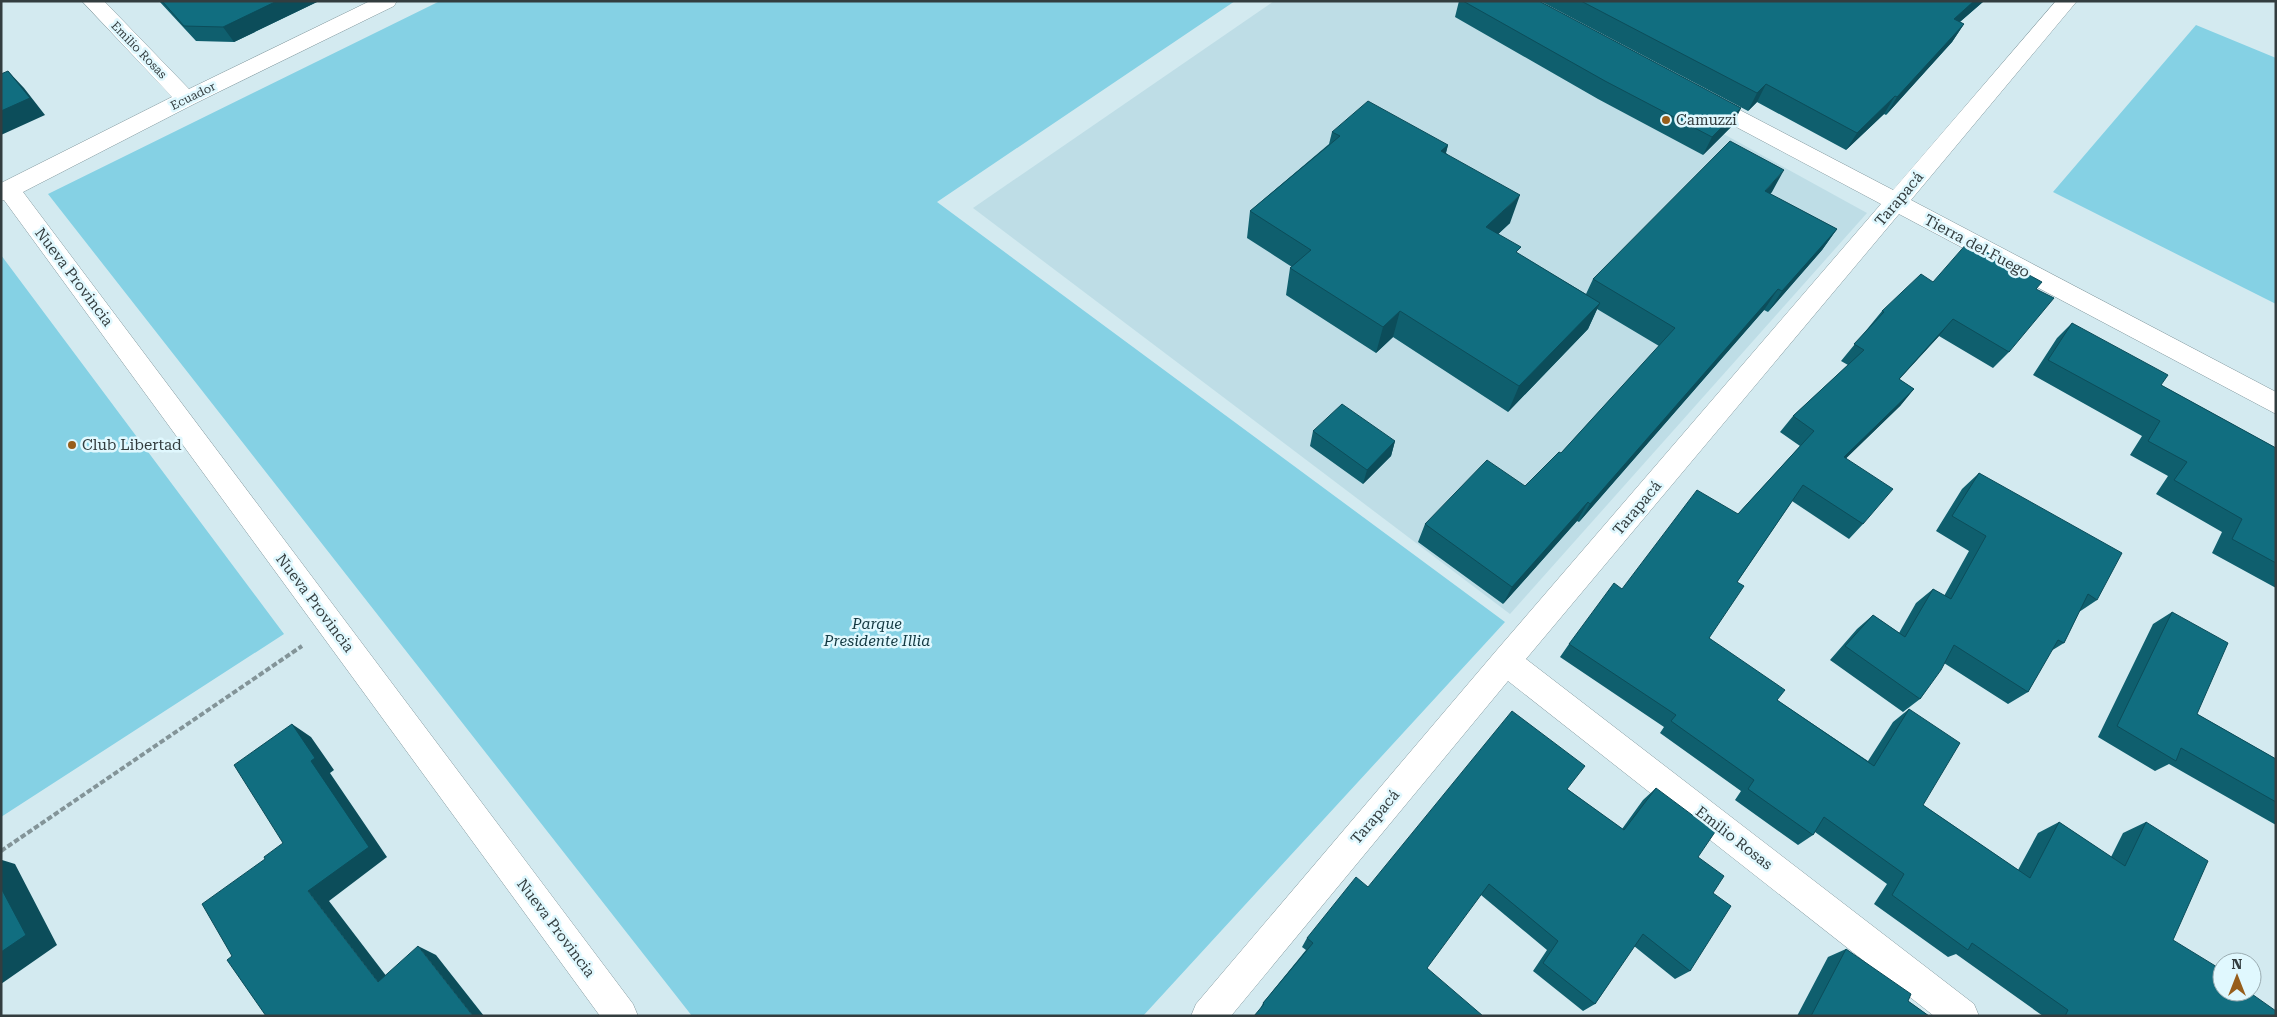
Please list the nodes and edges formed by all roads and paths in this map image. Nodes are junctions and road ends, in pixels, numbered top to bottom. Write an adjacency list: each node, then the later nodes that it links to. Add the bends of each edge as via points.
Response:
1 (92, 1): 5 (street, Emilio Rosas)
2 (387, 1): 5 (street, Ecuador)
3 (2055, 4): 7 (street, Tarapacá)
4 (1686, 90): 7 (street, Tierra del Fuego)
5 (186, 99): 6 (street, Ecuador)
6 (5, 192): 9 (street, Nueva Provincia)
7 (1896, 203): 8 (street, Tierra del Fuego); 10 (street, Tarapacá)
8 (2276, 404)
9 (332, 626): 11 (path); 12 (street, Nueva Provincia)
10 (1506, 661): 13 (street, Tarapacá); 14 (street, Emilio Rosas)
11 (1, 851)
12 (621, 1016)
13 (1208, 1016)
14 (1962, 1016)

